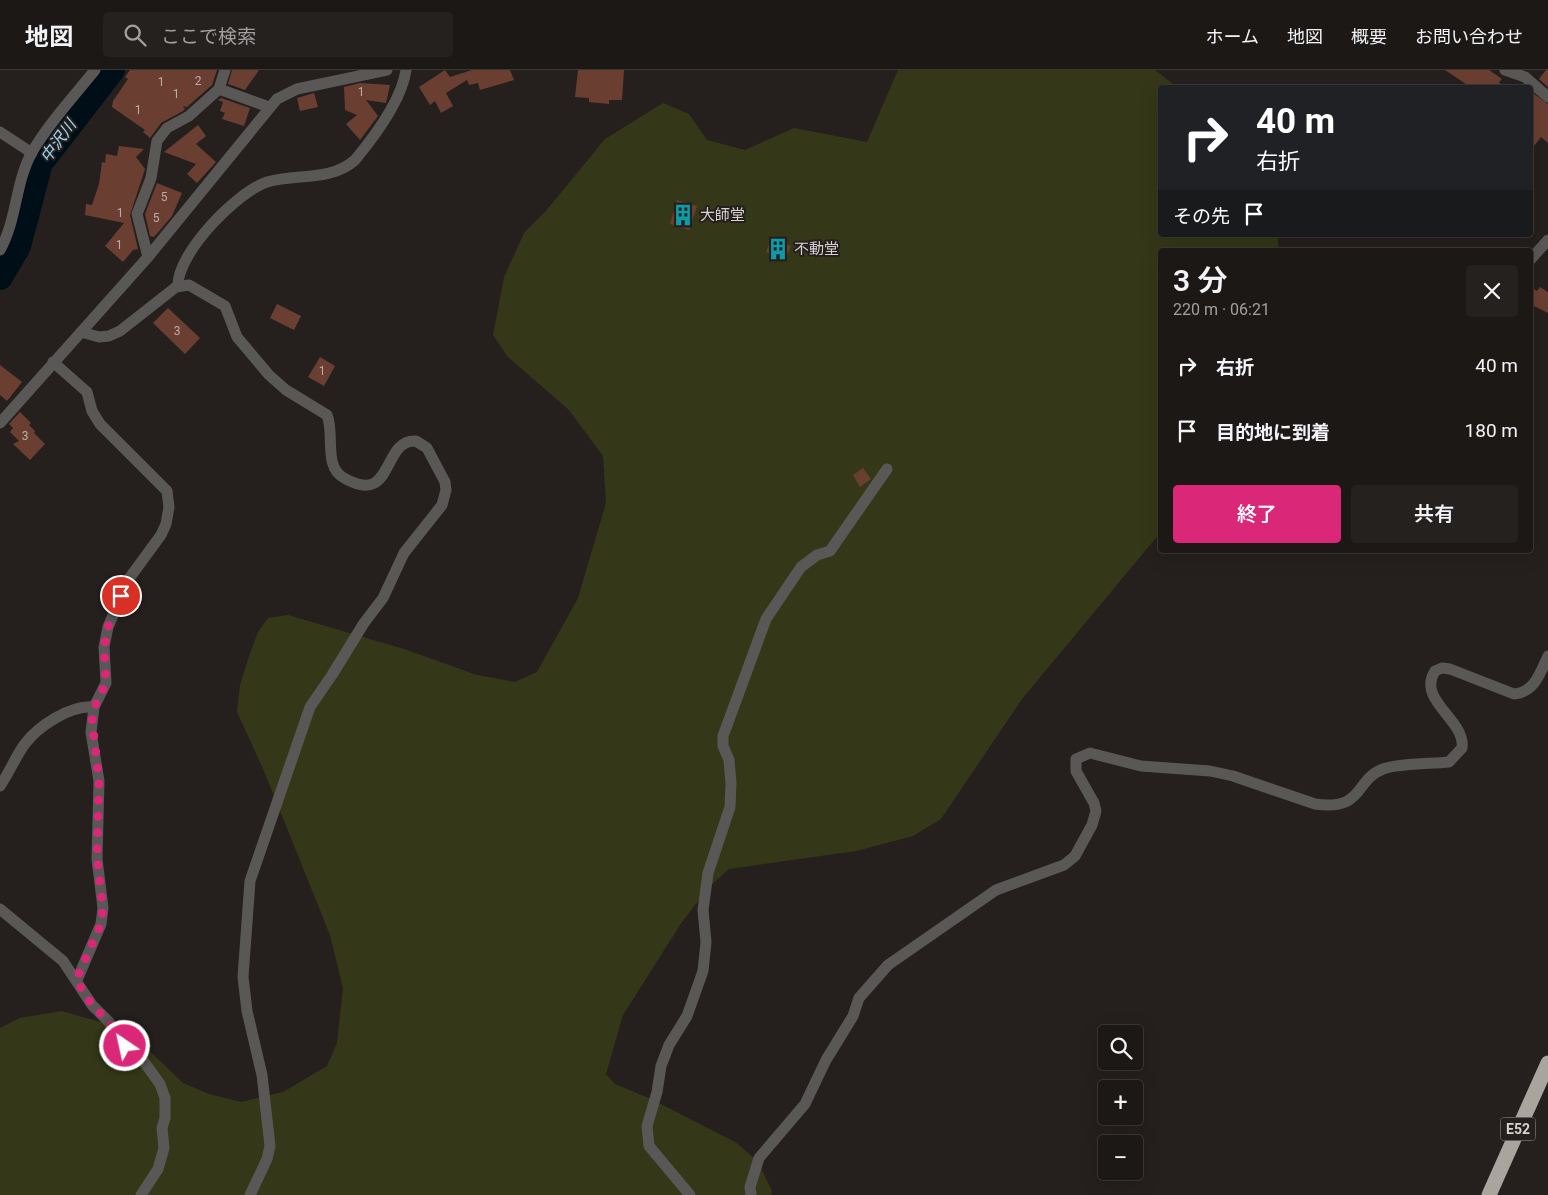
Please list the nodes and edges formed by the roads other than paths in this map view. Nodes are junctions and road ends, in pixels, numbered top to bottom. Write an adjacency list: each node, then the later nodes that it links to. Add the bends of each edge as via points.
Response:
1 (95, 70): 11 (street)
2 (225, 70): 7 (street)
3 (387, 70): 9 (street, via 297,89)
4 (406, 70): 16 (street, via 400,94 355,160 329,174 280,179 248,192 205,230 179,275)
5 (1505, 70): 6 (street)
6 (1528, 74): 8 (street)
7 (220, 90): 9 (street); 14 (street, via 189,116 167,128 157,140 151,178 137,214)
8 (1548, 97)
9 (269, 107): 14 (street)
10 (0, 132): 11 (street)
11 (32, 153): 13 (street, via 7,238)
12 (1548, 240): 15 (street)
13 (0, 250)
14 (148, 257): 17 (street)
15 (1533, 257)
16 (178, 286): 17 (street, via 120,331 99,337); 28 (street, via 189,285 218,301 230,315 237,337 269,374 286,390 327,415 332,433 333,467 337,473 355,483 374,484 388,468 398,448 416,441 423,444 436,462 446,490 438,513 404,554 383,598 307,712 250,881 243,977 247,1011 262,1075 270,1146)
17 (80, 332): 18 (street)
18 (53, 362): 19 (street); 22 (street, via 86,392 100,424 167,491 166,524 128,580 108,627 104,647 106,683)
19 (0, 423)
20 (887, 469): 29 (street, via 830,551 817,555 801,567 766,619 723,736 723,746 730,760 730,807 708,873 703,910 706,942 703,971 687,1016 669,1045 661,1066 647,1126 649,1146)
21 (1548, 656): 30 (street, via 1530,689 1514,694 1450,670 1442,668 1435,671 1431,683 1434,698 1461,734 1462,748 1449,762 1385,768 1374,773 1353,799 1340,803 1315,804 1210,771 1141,766 1083,754 1076,759 1076,771 1096,811 1076,856 1064,865 996,890 888,965 859,998 853,1016 826,1060 805,1104 759,1158 750,1187)
22 (94, 708): 23 (street, via 86,706 65,712 34,735 19,752); 25 (street, via 91,732 99,781 97,859 103,908 101,924)
23 (0, 786)
24 (0, 909): 25 (street, via 63,961)
25 (76, 980): 27 (street, via 119,1040 150,1067 165,1098 163,1153 158,1169)
26 (1548, 1063): 31 (highway, E52)
27 (141, 1195)
28 (250, 1195)
29 (690, 1195)
30 (751, 1195)
31 (1489, 1195)

